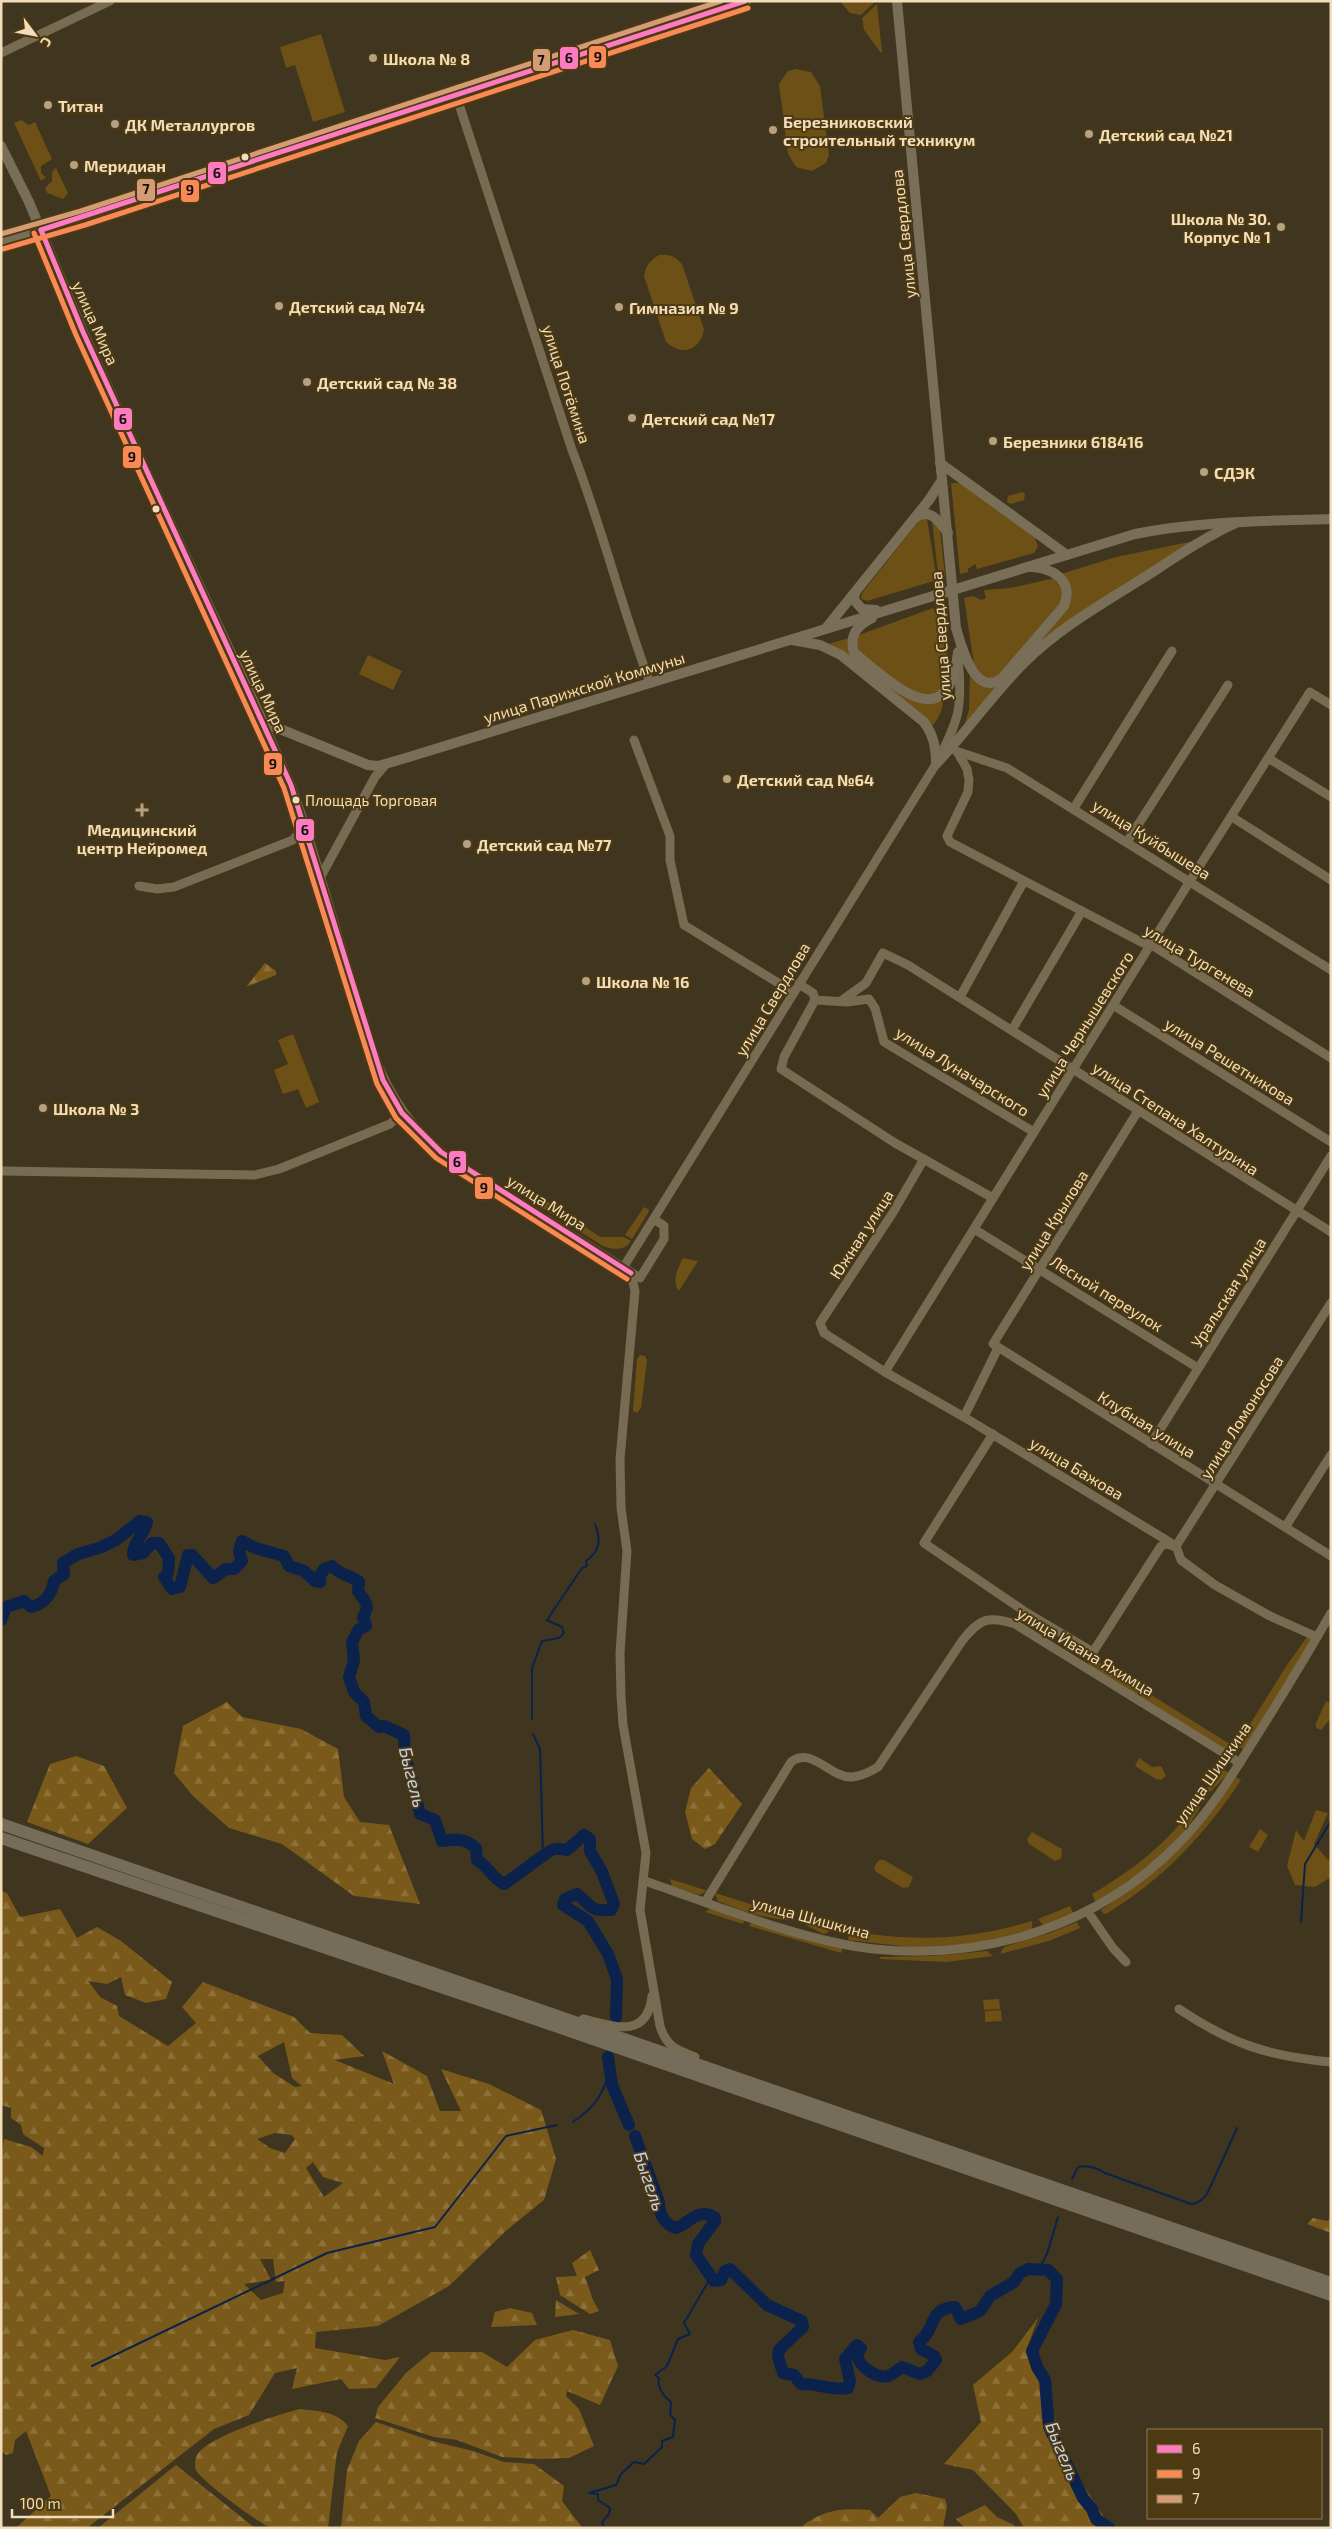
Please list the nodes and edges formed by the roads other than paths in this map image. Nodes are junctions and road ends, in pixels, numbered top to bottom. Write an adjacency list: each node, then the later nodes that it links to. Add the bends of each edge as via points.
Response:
1 (110, 1): 4 (street)
2 (746, 1): 5 (main road)
3 (896, 1): 9 (main road, улица Свердлова)
4 (1, 52)
5 (456, 94): 7 (main road); 24 (street, улица Потёмина)
6 (1, 146): 7 (main road, улица Мира)
7 (41, 230): 8 (main road); 27 (main road, улица Мира, via 83,332)
8 (1, 242)
9 (940, 463): 10 (main road, улица Свердлова); 15 (main road)
10 (942, 480): 12 (main road); 14 (main road, улица Свердлова)
11 (1331, 519): 13 (main road)
12 (911, 521): 14 (main road, via 919,514 929,514 940,521); 17 (main road)
13 (1241, 521): 15 (main road, via 1169,527); 29 (main road, via 1198,543 1082,616 1053,638 1000,689)
14 (949, 534): 20 (main road, улица Свердлова)
15 (1066, 555): 16 (main road)
16 (1025, 567): 18 (main road); 20 (main road, via 1043,568 1057,574 1066,587 1067,597 1064,606 998,680 983,680 967,664)
17 (855, 592): 18 (main road, via 854,600 862,609); 19 (main road)
18 (888, 609): 19 (main road, улица Парижской Коммуны); 23 (main road, via 860,625 851,643 854,653 905,693 920,699 935,697 942,692 954,674)
19 (826, 628): 21 (main road, улица Парижской Коммуны)
20 (956, 628): 23 (street, улица Свердлова)
21 (789, 639): 24 (main road, улица Парижской Коммуны); 32 (main road, via 820,644 840,655 924,722 932,733)
22 (1172, 650): 34 (street)
23 (958, 652): 32 (street, улица Свердлова, via 960,706 950,737)
24 (650, 683): 31 (main road, улица Парижской Коммуны)
25 (1228, 685): 38 (street)
26 (1331, 705): 30 (street, улица Чернышевского, via 1310,692)
27 (263, 722): 31 (main road, улица Парижской Коммуны, via 368,765); 36 (street, улица Мира)
28 (634, 740): 49 (street, via 670,836 670,860 684,925)
29 (955, 751): 32 (main road); 34 (street, улица Куйбышева, via 1007,768 1050,797); 42 (street, улица Тургенева, via 969,780 964,801 947,836 953,844)
30 (1268, 758): 33 (street); 35 (street, улица Чернышевского)
31 (386, 764): 40 (street, via 375,776)
32 (936, 764): 48 (street, улица Свердлова)
33 (1331, 797)
34 (1074, 808): 38 (street, улица Куйбышева)
35 (1232, 817): 41 (street); 43 (street, улица Чернышевского)
36 (305, 825): 37 (street); 39 (street, улица Мира)
37 (294, 840): 39 (street); 44 (street, via 174,887 156,889)
38 (1128, 842): 43 (street, улица Куйбышева)
39 (311, 846): 40 (street, улица Мира)
40 (320, 878): 58 (street, улица Мира, via 373,1052 383,1080)
41 (1331, 880)
42 (1024, 881): 45 (street, улица Тургенева); 50 (street)
43 (1190, 881): 46 (street, улица Чернышевского); 47 (street, улица Куйбышева)
44 (139, 886)
45 (1082, 911): 46 (street, улица Тургенева); 54 (street)
46 (1150, 944): 53 (street, улица Чернышевского); 55 (street, улица Тургенева)
47 (1331, 970)
48 (798, 984): 49 (street, улица Свердлова); 51 (street, via 813,993)
49 (793, 992): 66 (street, улица Свердлова)
50 (960, 997): 52 (street, улица Степана Халтурина, via 883,953 866,983); 54 (street, улица Степана Халтурина)
51 (815, 1000): 52 (street, улица Луначарского); 62 (street, via 781,1069)
52 (841, 1001): 59 (street, улица Луначарского, via 869,999 875,1008 884,1042)
53 (1113, 1005): 56 (street, улица Чернышевского); 60 (street, улица Решетникова)
54 (1012, 1030): 56 (street, улица Степана Халтурина)
55 (1331, 1058)
56 (1073, 1070): 57 (street, улица Степана Халтурина); 59 (street, улица Чернышевского)
57 (1138, 1111): 65 (street, улица Степана Халтурина); 69 (street, улица Крылова)
58 (402, 1113): 63 (street, via 390,1124 255,1175); 70 (street, улица Мира, via 449,1158)
59 (1034, 1132): 64 (street, улица Чернышевского)
60 (1331, 1142)
61 (1331, 1156): 65 (street, Уральская улица)
62 (924, 1159): 64 (street); 72 (street, Южная улица)
63 (1, 1171)
64 (993, 1198): 67 (street, улица Чернышевского)
65 (1296, 1212): 68 (street, улица Степана Халтурина); 74 (street, Уральская улица)
66 (654, 1219): 70 (street, улица Свердлова); 70 (street, улица Мира, via 664,1226 664,1239 640,1278)
67 (974, 1229): 69 (street, Лесной переулок); 75 (street, улица Чернышевского)
68 (1331, 1232)
69 (1040, 1269): 73 (street, улица Крылова); 74 (street, Лесной переулок)
70 (627, 1270): 89 (street, via 635,1291 620,1459 626,1552 620,1696 646,1853)
71 (1331, 1303): 80 (street, улица Ломоносова)
72 (820, 1323): 75 (street, улица Бажова, via 824,1333)
73 (995, 1346): 76 (street, улица Крылова); 78 (street, Клубная улица)
74 (1198, 1368): 78 (street, Уральская улица)
75 (885, 1372): 76 (street, улица Бажова)
76 (964, 1417): 77 (street, улица Бажова)
77 (992, 1434): 82 (street, улица Бажова); 82 (street, via 924,1543 1024,1611 1092,1652 1161,1546)
78 (1151, 1444): 80 (street, Клубная улица)
79 (1331, 1455): 81 (street)
80 (1216, 1486): 81 (street, Клубная улица); 82 (street, улица Ломоносова)
81 (1286, 1526): 83 (street, Клубная улица)
82 (1176, 1546): 85 (street, улица Бажова, via 1180,1560 1215,1585 1270,1616)
83 (1331, 1556)
84 (1331, 1613): 85 (street, улица Шишкина)
85 (1317, 1637): 86 (street, улица Шишкина)
86 (1240, 1763): 90 (street, улица Ивана Яхимца, via 1016,1624 998,1618 984,1620 962,1641 878,1768 865,1775 851,1777 838,1774 805,1756 791,1762); 91 (street, улица Шишкина, via 1178,1844 1124,1890)
87 (1, 1824): 94 (highway)
88 (1, 1838): 99 (highway)
89 (645, 1881): 90 (street, улица Шишкина); 93 (street, via 640,1895 640,1910)
90 (705, 1902): 91 (street, улица Шишкина, via 830,1941 915,1952 993,1945 1025,1937)
91 (1088, 1912): 92 (street)
92 (1126, 1962)
93 (653, 1986): 94 (street, via 647,2015 632,2026 620,2028); 97 (street, via 660,2026 667,2044)
94 (538, 2009): 97 (highway)
95 (1179, 2009): 96 (street, via 1233,2041 1269,2052)
96 (1331, 2062)
97 (725, 2073): 98 (highway)
98 (1331, 2283)
99 (1331, 2295)

